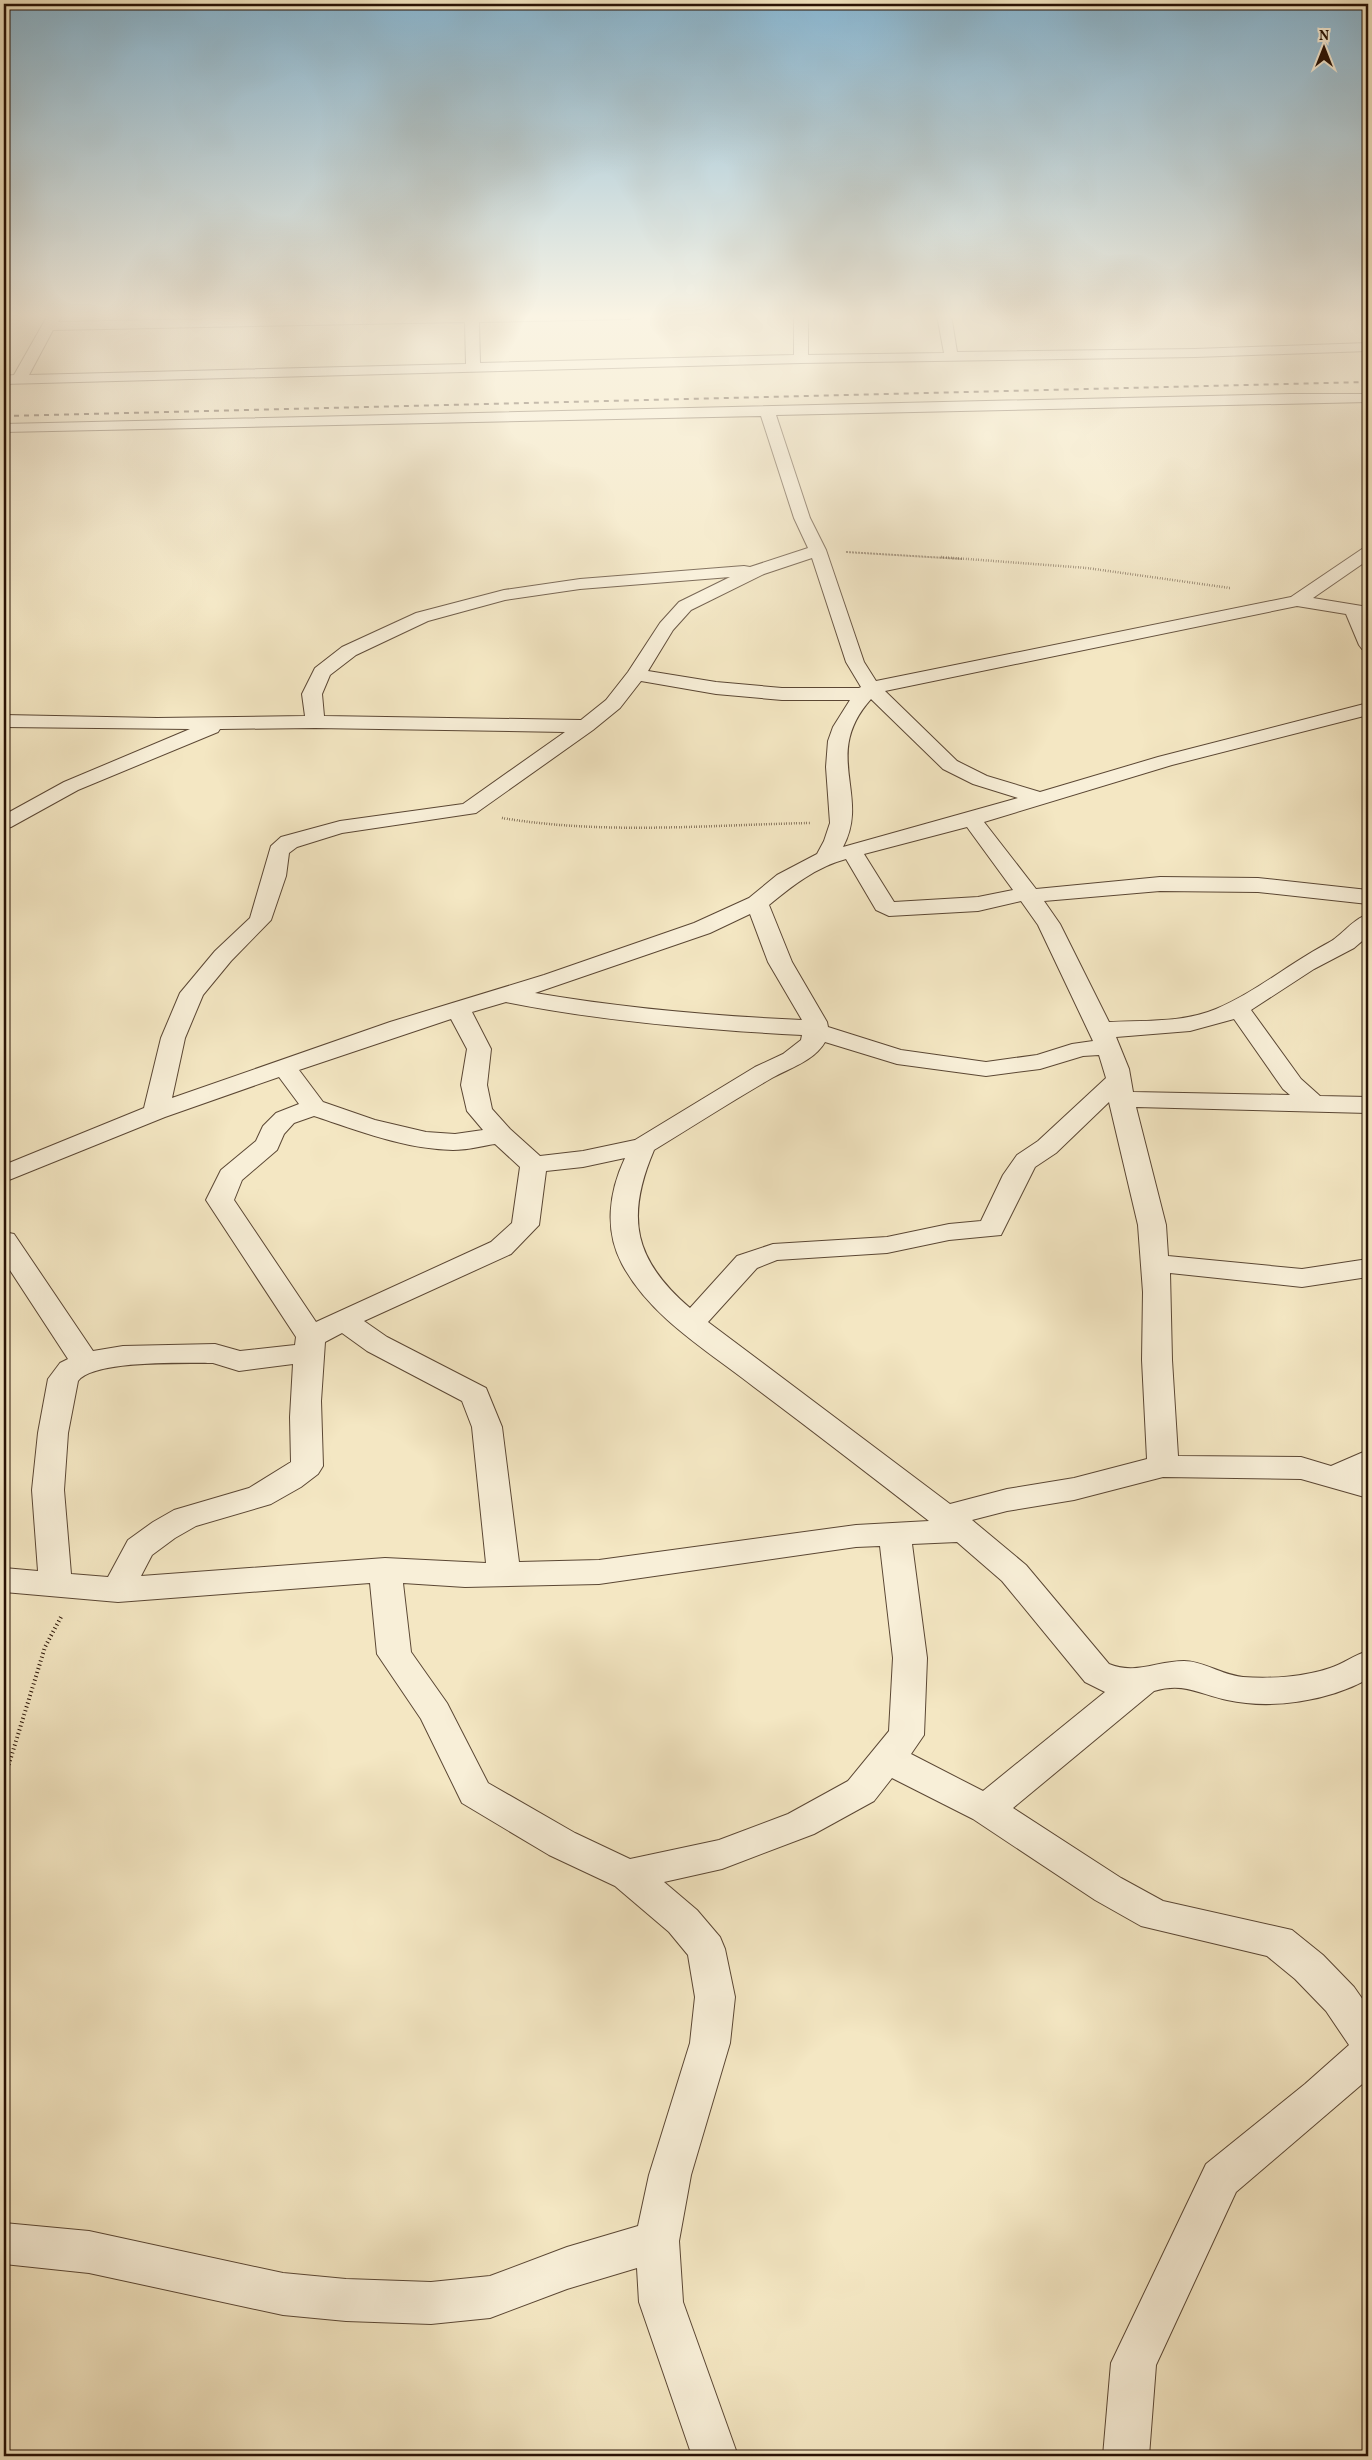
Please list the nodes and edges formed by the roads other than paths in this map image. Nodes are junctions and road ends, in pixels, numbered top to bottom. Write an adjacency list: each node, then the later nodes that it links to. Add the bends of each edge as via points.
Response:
1 (773, 430): 2 (street, via 802,518)
2 (818, 550): 4 (street); 9 (street, via 854,662)
3 (1368, 553): 5 (street)
4 (758, 570): 8 (street, via 685,606 666,627); 12 (street, via 580,584 504,595 422,617 349,651 322,672 312,694)
5 (1297, 601): 6 (street); 9 (street)
6 (1361, 611): 7 (street)
7 (1368, 645)
8 (636, 675): 9 (street, via 716,688 782,694); 14 (street, via 612,704)
9 (867, 691): 15 (street, via 950,765 980,780); 19 (street, via 842,725 836,747 841,823)
10 (1368, 709): 15 (street, via 1165,761)
11 (4, 721): 13 (street)
12 (315, 722): 13 (street); 14 (street)
13 (224, 723): 17 (street, via 71,786)
14 (586, 726): 34 (street, via 469,809 340,827 289,842 279,851 275,876 260,920 223,956 192,993 173,1038)
15 (1039, 798): 16 (street)
16 (971, 818): 18 (street); 20 (street)
17 (4, 823)
18 (852, 852): 19 (street); 20 (street, via 884,906 889,909 978,904)
19 (825, 858): 22 (street, via 785,880)
20 (1029, 894): 21 (street, via 1160,884 1258,886); 28 (street, via 1049,924)
21 (1368, 897)
22 (757, 903): 24 (street, via 702,928); 27 (street, via 780,962 815,1022)
23 (1368, 922): 25 (street, via 1343,946 1309,962)
24 (507, 995): 26 (street); 27 (street, via 576,1007)
25 (1238, 1008): 28 (street, via 1178,1026); 31 (street, via 1292,1084)
26 (458, 1009): 29 (street); 35 (street, via 479,1049 474,1085 480,1112)
27 (816, 1031): 28 (street, via 897,1057 986,1069 1040,1062); 36 (street, via 812,1043 792,1060 764,1072)
28 (1105, 1039): 30 (street)
29 (285, 1068): 33 (street); 34 (street)
30 (1120, 1090): 31 (street); 40 (street, via 1152,1225); 43 (street, via 1026,1161 991,1229 949,1232 887,1245 773,1252 747,1262 708,1308)
31 (1313, 1103): 32 (street)
32 (1368, 1105)
33 (314, 1107): 35 (street, via 398,1135 426,1140 456,1142); 44 (street, via 285,1118 272,1132 268,1144 230,1176 220,1200)
34 (156, 1112): 38 (street)
35 (501, 1135): 37 (street)
36 (643, 1146): 37 (street, via 583,1160); 43 (street, via 625,1192 625,1238 646,1281)
37 (534, 1164): 42 (street, via 525,1225 502,1248)
38 (4, 1174)
39 (4, 1240): 45 (street)
40 (1155, 1263): 41 (street, via 1302,1278); 47 (street)
41 (1368, 1268)
42 (343, 1320): 44 (street); 53 (street, via 377,1344 475,1395 487,1427)
43 (690, 1323): 50 (street)
44 (310, 1345): 45 (street, via 239,1361 226,1355 207,1353 123,1356); 56 (street, via 304,1416 307,1466 290,1480 260,1496 185,1518 164,1530 139,1548)
45 (85, 1362): 55 (street, via 70,1370 63,1379 53,1433 48,1490)
46 (1368, 1461): 48 (street)
47 (1163, 1466): 48 (street, via 1300,1468); 50 (street, via 1074,1489 1007,1500)
48 (1335, 1477): 49 (street)
49 (1368, 1487)
50 (954, 1523): 51 (street); 58 (street, via 1014,1573 1097,1673 1119,1683)
51 (895, 1535): 53 (street, via 856,1536 599,1572); 59 (street, via 910,1658 906,1735)
52 (385, 1570): 53 (street, via 465,1575); 56 (street); 61 (street, via 394,1654 435,1712 475,1793 562,1844)
53 (504, 1573)
54 (4, 1580): 55 (street)
55 (66, 1585): 56 (street)
56 (118, 1590)
57 (1368, 1664): 58 (street, via 1338,1680 1286,1690 1243,1690 1188,1674 1166,1674)
58 (1142, 1681): 60 (street)
59 (888, 1759): 60 (street); 61 (street, via 861,1791 801,1824 722,1854)
60 (986, 1809): 62 (street, via 1108,1889 1155,1915 1278,1942 1310,1967 1340,1999)
61 (628, 1875): 64 (street, via 683,1921 706,1949 715,1997 710,2043 670,2176)
62 (1368, 2039)
63 (1368, 2054): 67 (street, via 1221,2178 1134,2363)
64 (657, 2241): 65 (street, via 567,2268 490,2297 431,2303 283,2294 89,2252); 66 (street, via 661,2302)
65 (4, 2244)
66 (715, 2456)
67 (1126, 2456)

